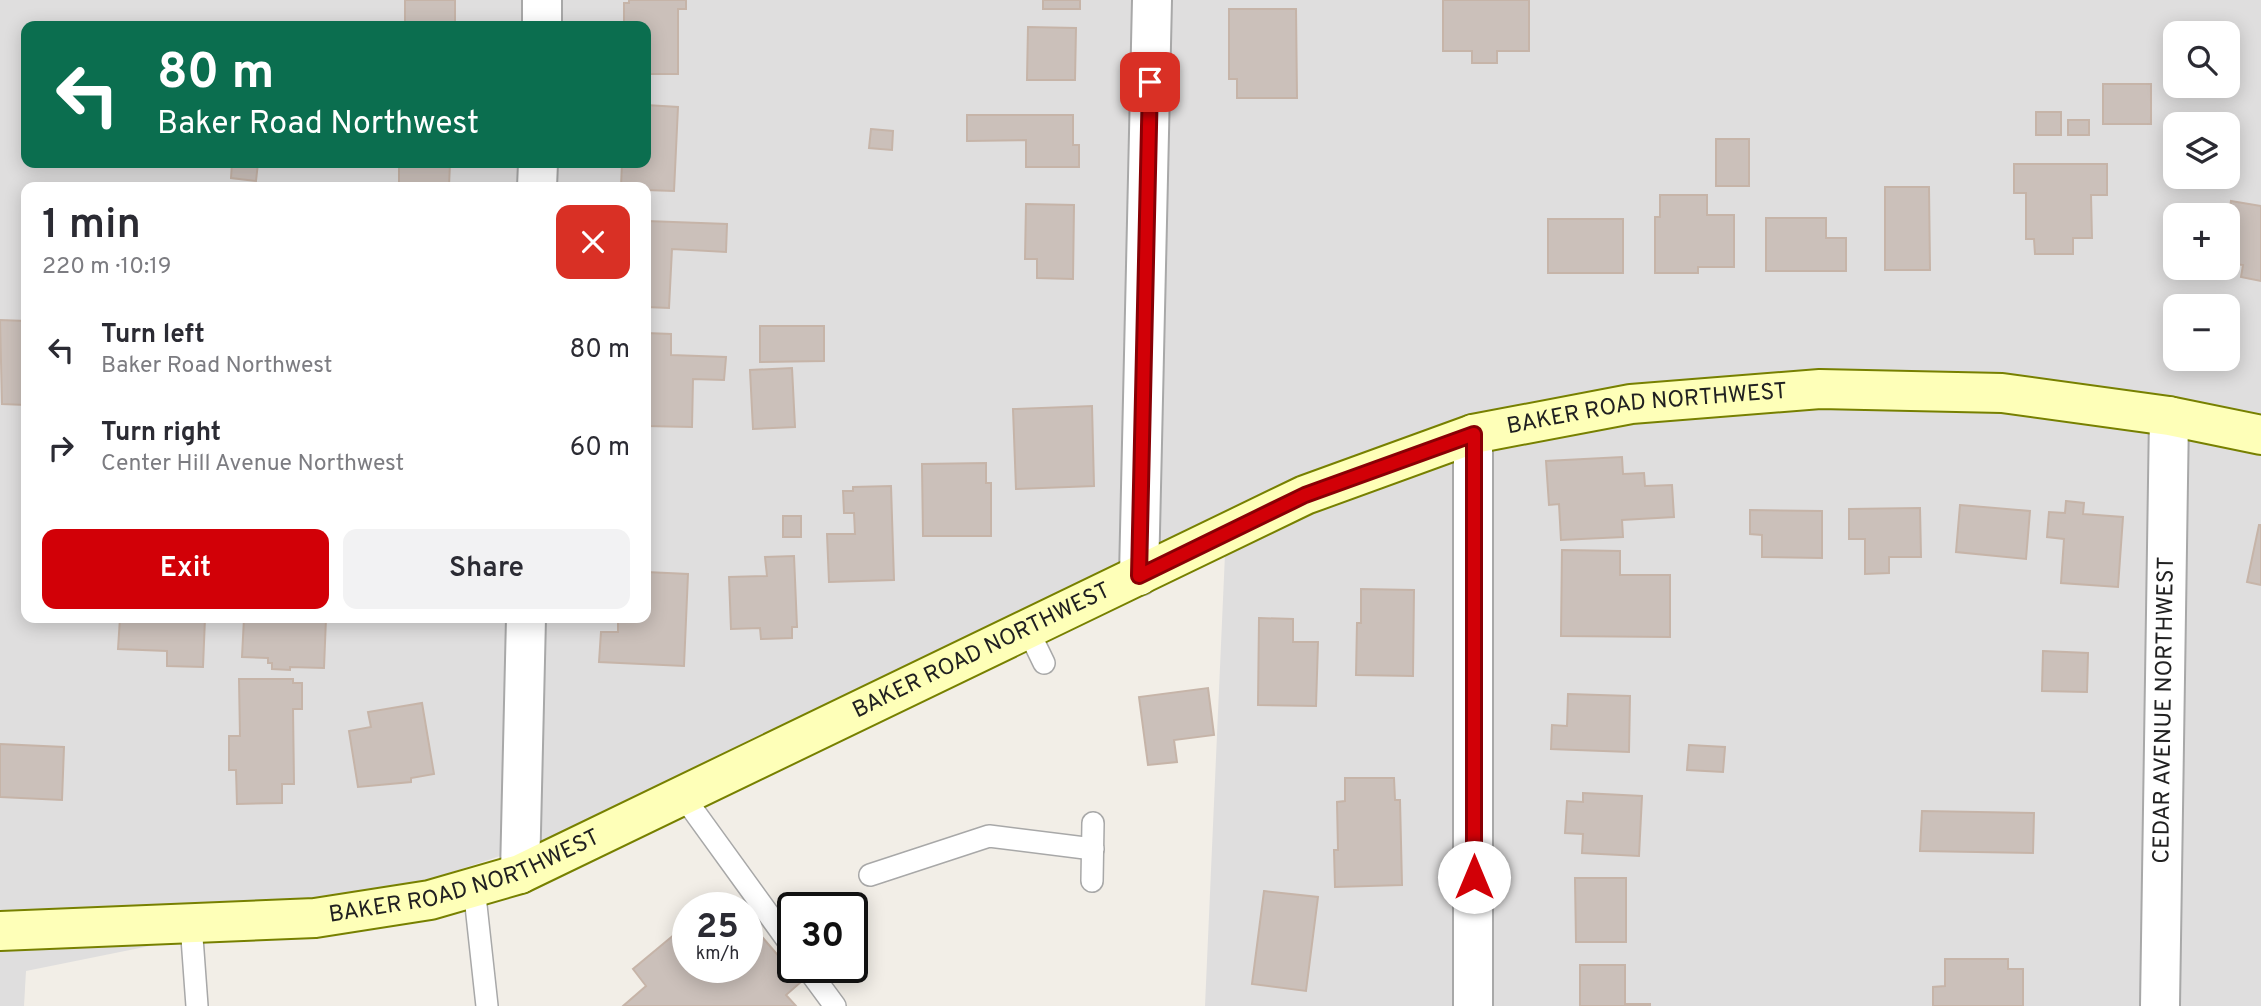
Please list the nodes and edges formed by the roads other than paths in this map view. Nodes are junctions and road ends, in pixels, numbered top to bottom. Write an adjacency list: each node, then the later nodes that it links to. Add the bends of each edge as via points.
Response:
1 (542, 0): 3 (street)
2 (1152, 0): 7 (street)
3 (542, 21)
4 (2169, 416): 5 (street, BAKER ROAD NORTHWEST, via 2003,393 1820,389 1632,404); 6 (street, BAKER ROAD NORTHWEST); 24 (street, CEDAR AVENUE NORTHWEST)
5 (1474, 434): 7 (street, BAKER ROAD NORTHWEST, via 1305,495); 23 (street)
6 (2261, 435)
7 (1139, 576): 9 (street, BAKER ROAD NORTHWEST, via 1036,647)
8 (526, 623): 12 (street)
9 (683, 796): 12 (street, BAKER ROAD NORTHWEST); 17 (lane)
10 (1093, 824): 11 (lane)
11 (1093, 849): 13 (lane, via 989,836); 14 (lane)
12 (520, 874): 15 (street, BAKER ROAD NORTHWEST)
13 (870, 875)
14 (1092, 881)
15 (474, 887): 16 (street, BAKER ROAD NORTHWEST, via 430,900 315,918); 21 (lane)
16 (191, 923): 18 (street, BAKER ROAD NORTHWEST); 20 (lane)
17 (777, 926)
18 (0, 931)
19 (818, 983): 22 (lane)
20 (198, 1006)
21 (487, 1006)
22 (835, 1006)
23 (1473, 1006)
24 (2160, 1006)

